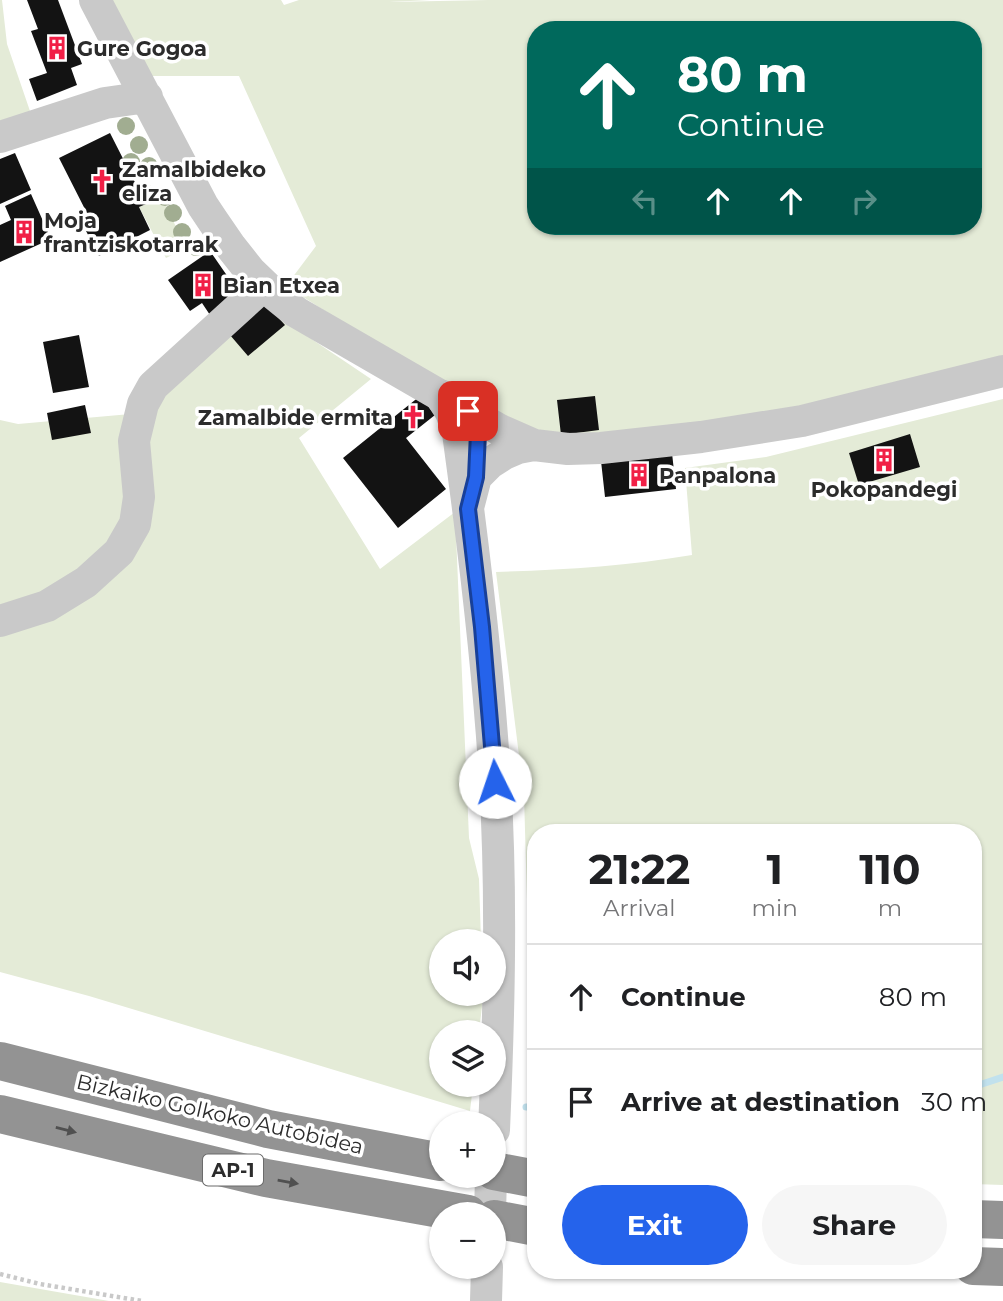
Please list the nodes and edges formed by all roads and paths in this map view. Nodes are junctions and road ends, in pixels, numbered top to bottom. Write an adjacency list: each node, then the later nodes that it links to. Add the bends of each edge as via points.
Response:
1 (95, 0): 3 (street)
2 (110, 0): 3 (street)
3 (111, 32): 4 (street)
4 (147, 97): 5 (street, via 105,103); 6 (street, via 203,206 230,247)
5 (0, 137)
6 (264, 285): 8 (street, via 296,312); 13 (street, via 153,386 143,404 134,441 139,497 135,524 119,552 86,582 47,606)
7 (1003, 371): 10 (street, via 802,421 701,437 601,448)
8 (440, 395): 9 (street); 12 (street, via 455,421)
9 (468, 411): 10 (street); 11 (street, via 478,433)
10 (534, 444): 11 (street, via 504,454)
11 (476, 477): 12 (street)
12 (468, 509): 15 (street, via 495,782)
13 (0, 621)
14 (0, 1061): 17 (highway, Bizkaiko Golkoko Autobidea / AP-1, via 268,1129)
15 (495, 1111)
16 (0, 1114): 20 (highway, AP-1, one-way to 20, via 266,1178)
17 (429, 1160)
18 (506, 1176): 19 (highway)
19 (527, 1178)
20 (429, 1207)
21 (982, 1219): 22 (highway)
22 (1003, 1220)
23 (506, 1221): 24 (highway)
24 (527, 1225)
25 (982, 1266): 26 (highway)
26 (1003, 1267)
27 (0, 1274): 29 (path)
28 (487, 1279): 30 (street)
29 (142, 1301)
30 (486, 1301)

